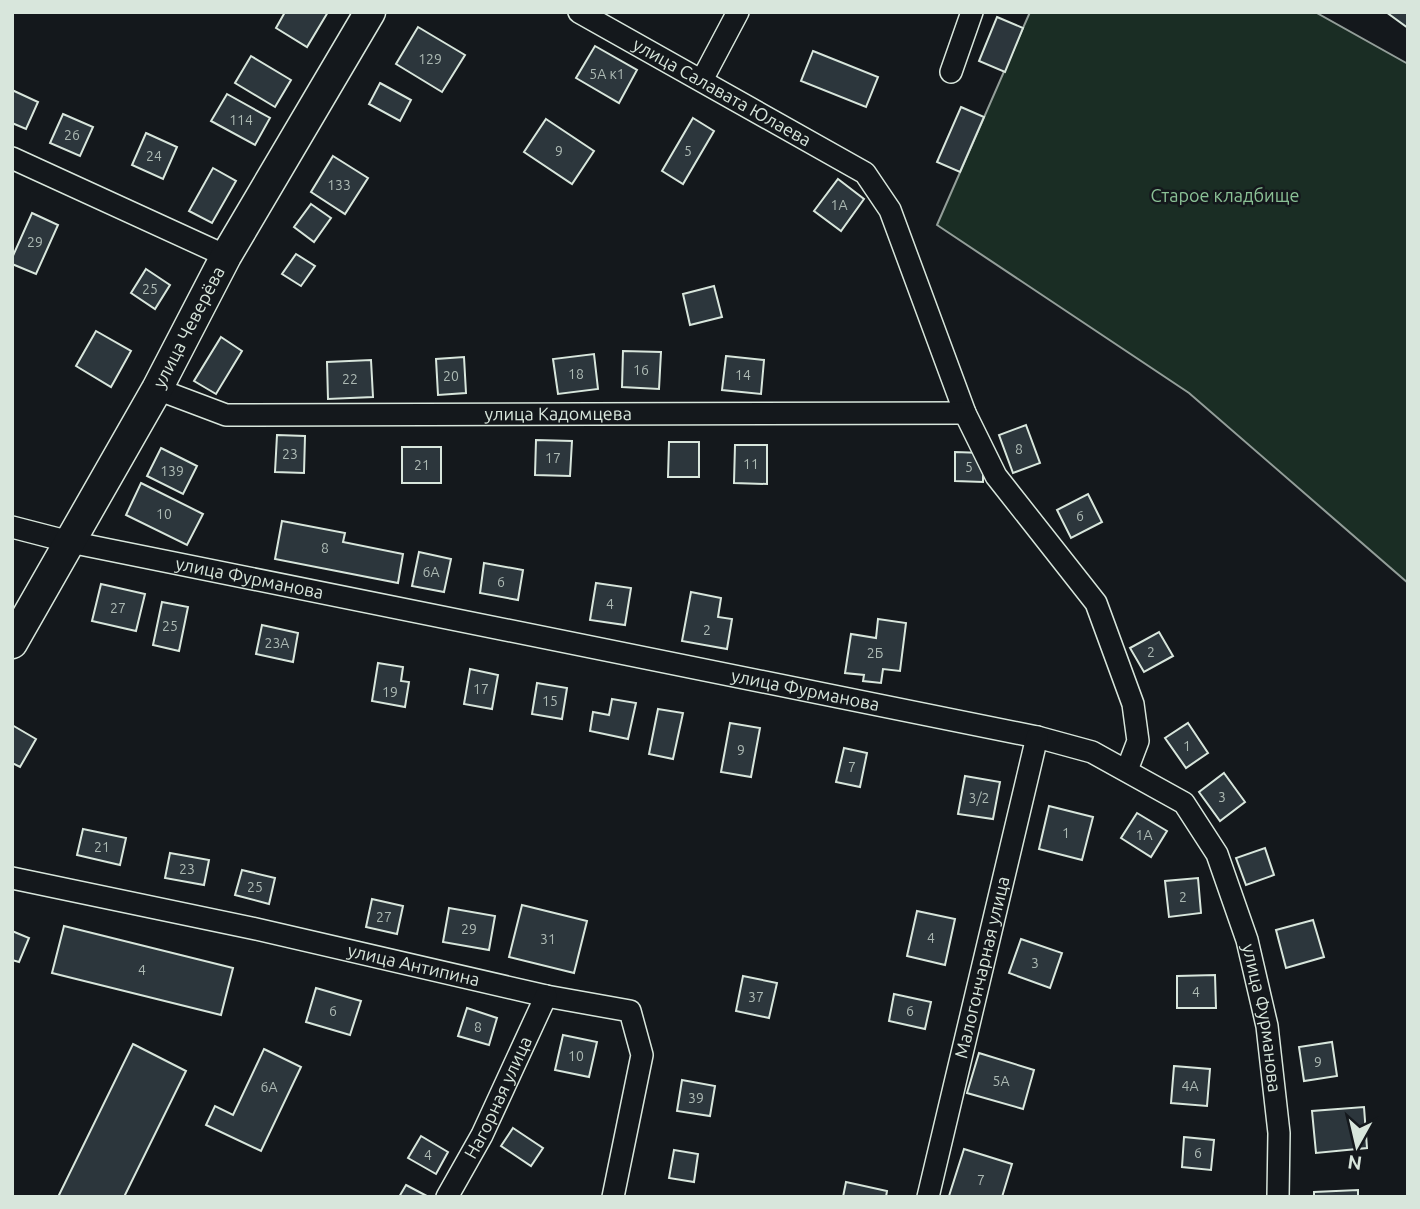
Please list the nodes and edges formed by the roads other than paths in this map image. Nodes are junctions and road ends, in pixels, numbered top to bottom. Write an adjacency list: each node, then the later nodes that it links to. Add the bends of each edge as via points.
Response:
1 (370, 12): 8 (street, улица Чеверёва)
2 (579, 12): 6 (street, улица Салавата Юлаева)
3 (738, 12): 6 (street)
4 (972, 12): 5 (street)
5 (951, 72)
6 (702, 80): 10 (street, улица Салавата Юлаева, via 865,173 890,209)
7 (12, 158): 8 (street)
8 (226, 257): 9 (street, улица Чеверёва)
9 (157, 389): 10 (street, улица Кадомцева, via 226,415); 12 (street, улица Чеверёва)
10 (965, 413): 15 (street, via 996,476 1096,603 1133,704 1139,741)
11 (12, 527): 12 (street, улица Фурманова)
12 (70, 542): 13 (street, улица Чеверёва); 14 (street, улица Фурманова)
13 (12, 643)
14 (1037, 737): 15 (street, улица Фурманова, via 1092,752); 20 (street, Малогончарная улица)
15 (1127, 770): 21 (street, улица Фурманова, via 1184,803 1217,854 1247,940 1267,1026 1279,1132)
16 (12, 878): 17 (street, улица Антипина)
17 (545, 996): 18 (street, Нагорная улица, via 482,1135); 19 (street, улица Антипина, via 630,1011 642,1055)
18 (447, 1197)
19 (613, 1197)
20 (928, 1197)
21 (1278, 1197)

